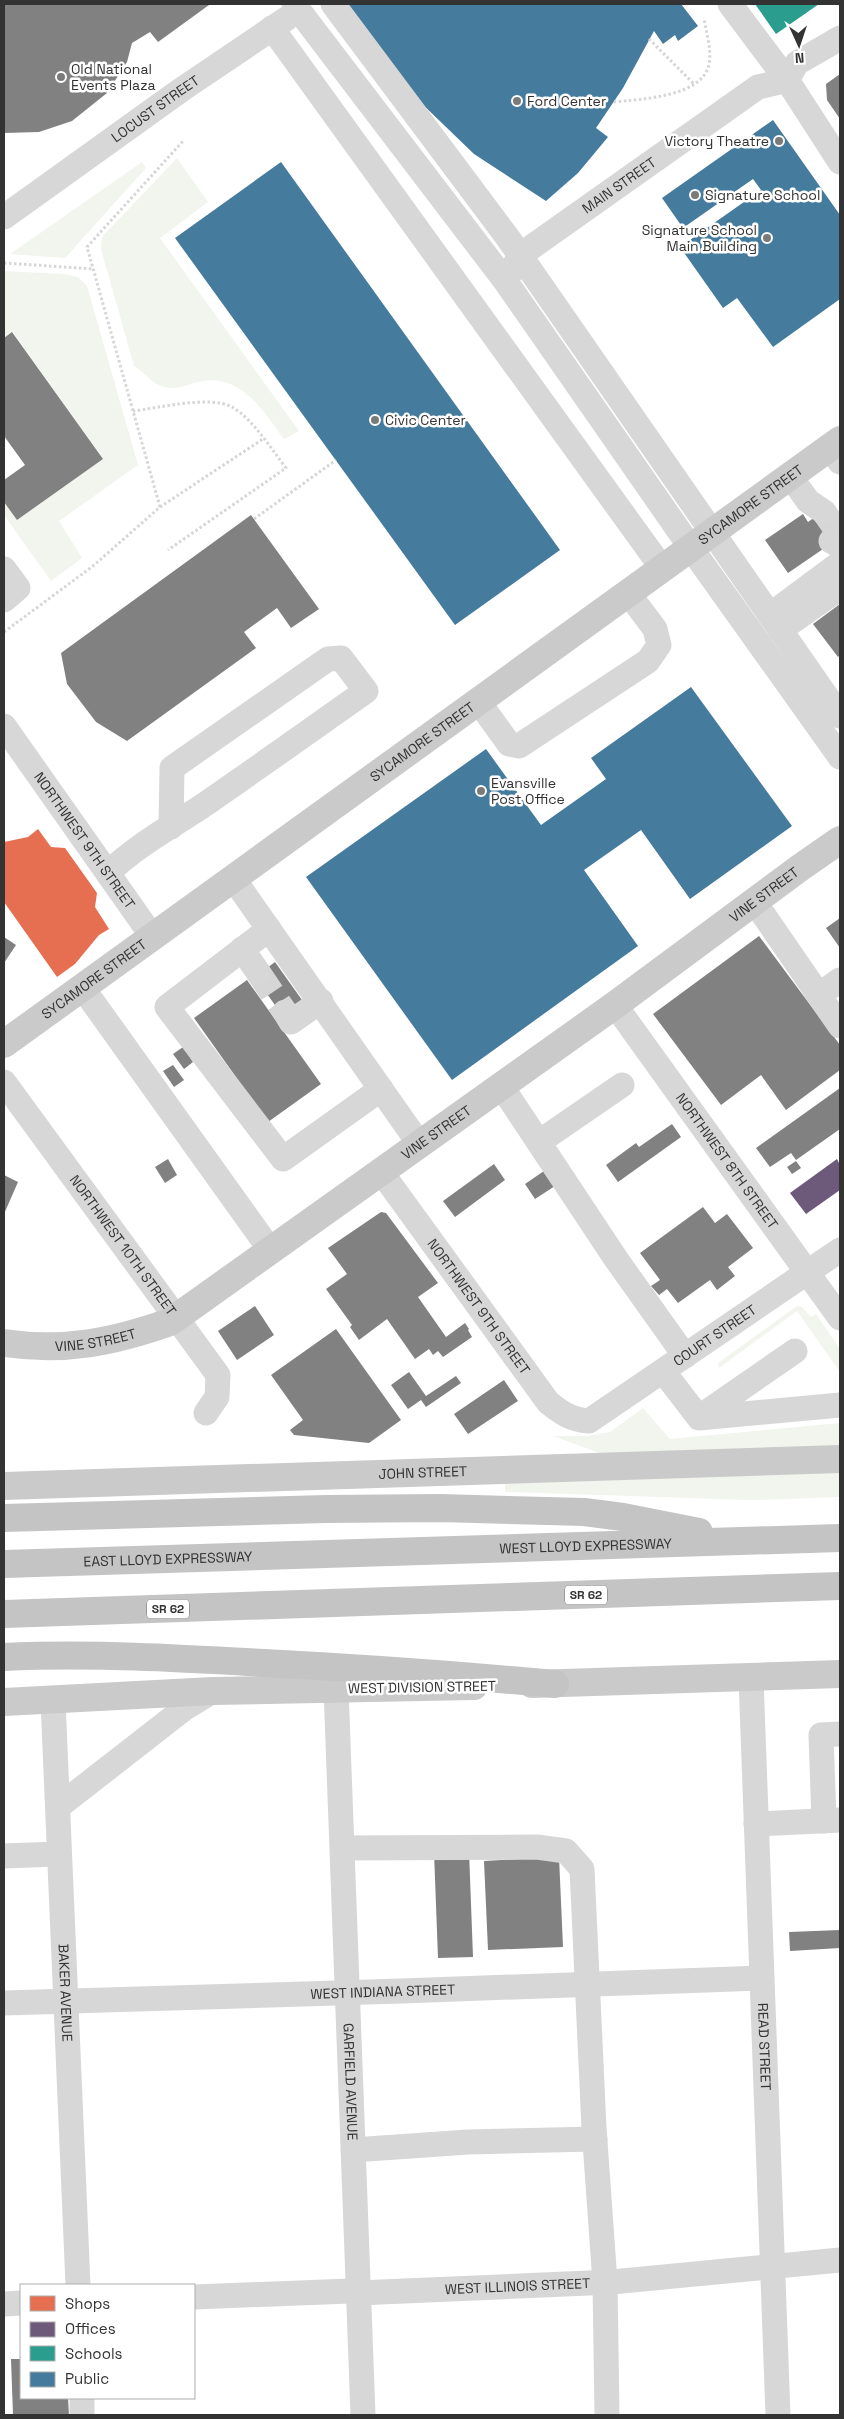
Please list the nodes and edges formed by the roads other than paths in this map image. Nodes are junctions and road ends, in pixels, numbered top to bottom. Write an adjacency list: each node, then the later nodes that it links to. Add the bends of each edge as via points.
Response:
1 (333, 4): 9 (street)
2 (730, 4): 6 (street)
3 (300, 6): 4 (street, LOCUST STREET); 10 (street)
4 (272, 28): 8 (street, LOCUST STREET); 16 (street)
5 (840, 38): 6 (street, via 798,63)
6 (787, 80): 7 (street); 9 (street, MAIN STREET, via 758,87)
7 (840, 162)
8 (4, 217)
9 (519, 256): 10 (street, MAIN STREET); 14 (street)
10 (506, 282): 14 (street)
11 (837, 450): 12 (main road, SYCAMORE STREET)
12 (790, 476): 13 (street); 14 (main road, SYCAMORE STREET)
13 (815, 511)
14 (701, 540): 16 (main road, SYCAMORE STREET); 19 (street); 23 (street)
15 (837, 550): 19 (street)
16 (662, 568): 18 (main road, SYCAMORE STREET)
17 (840, 588): 19 (street)
18 (628, 593): 20 (main road, SYCAMORE STREET); 20 (street, via 655,629 659,645 648,661 519,746 509,744)
19 (775, 623): 21 (street)
20 (478, 701): 27 (main road, SYCAMORE STREET)
21 (840, 716)
22 (8, 743): 26 (street, NORTHWEST 9TH STREET)
23 (840, 756)
24 (171, 826): 24 (street, via 366,691 340,658 328,659 172,768); 26 (street, via 126,855)
25 (840, 840): 28 (main road, VINE STREET)
26 (108, 873): 30 (street, NORTHWEST 9TH STREET)
27 (233, 878): 29 (street); 30 (main road, SYCAMORE STREET)
28 (754, 901): 35 (street); 37 (main road, VINE STREET)
29 (269, 929): 31 (street); 36 (street)
30 (152, 936): 34 (main road, SYCAMORE STREET)
31 (242, 949): 32 (street); 44 (street, via 167,1007 283,1159)
32 (258, 972)
33 (840, 980): 35 (street)
34 (82, 987): 40 (main road, SYCAMORE STREET); 49 (street)
35 (819, 995): 39 (street)
36 (321, 1001): 38 (street, via 291,1022); 44 (street)
37 (615, 1005): 43 (main road, VINE STREET); 50 (street, NORTHWEST 8TH STREET)
38 (285, 1012)
39 (839, 1022)
40 (4, 1044)
41 (4, 1082): 51 (street, NORTHWEST 10TH STREET)
42 (622, 1084): 45 (street)
43 (502, 1086): 45 (street); 46 (main road, VINE STREET)
44 (381, 1089): 46 (street)
45 (539, 1142): 55 (street)
46 (420, 1145): 47 (main road, VINE STREET)
47 (382, 1173): 49 (main road, VINE STREET); 60 (street, NORTHWEST 9TH STREET, via 548,1402 576,1420)
48 (840, 1250): 50 (street, COURT STREET)
49 (272, 1251): 51 (main road, VINE STREET)
50 (808, 1274): 52 (street, NORTHWEST 8TH STREET); 55 (street, COURT STREET)
51 (177, 1318): 53 (main road, VINE STREET, via 125,1338 90,1345 44,1348); 58 (street, NORTHWEST 10TH STREET, via 218,1375 217,1397)
52 (840, 1318)
53 (4, 1343)
54 (796, 1350): 59 (street)
55 (685, 1356): 56 (street, COURT STREET)
56 (662, 1371): 59 (street); 60 (street, COURT STREET)
57 (840, 1405): 59 (street)
58 (206, 1413)
59 (699, 1418)
60 (589, 1421)
61 (840, 1459): 62 (main road, JOHN STREET)
62 (4, 1486)
63 (4, 1518): 65 (highway, via 326,1509 584,1512)
64 (840, 1538): 65 (highway, WEST LLOYD EXPRESSWAY)
65 (745, 1541): 66 (highway, WEST LLOYD EXPRESSWAY)
66 (331, 1555): 67 (highway, EAST LLOYD EXPRESSWAY)
67 (4, 1564)
68 (840, 1586): 69 (highway, SR 62)
69 (4, 1614)
70 (4, 1657): 73 (highway, via 204,1659)
71 (840, 1674): 72 (main road, WEST DIVISION STREET)
72 (751, 1678): 73 (main road, WEST DIVISION STREET); 81 (street, READ STREET)
73 (554, 1684): 74 (main road, WEST DIVISION STREET)
74 (336, 1688): 75 (main road, WEST DIVISION STREET); 82 (street, GARFIELD AVENUE)
75 (213, 1691): 76 (main road, WEST DIVISION STREET); 79 (street, via 185,1708)
76 (53, 1701): 77 (main road, WEST DIVISION STREET); 79 (street, BAKER AVENUE)
77 (4, 1702)
78 (840, 1734): 80 (street, via 821,1734)
79 (58, 1807): 83 (street, BAKER AVENUE)
80 (832, 1820): 81 (street)
81 (756, 1824): 85 (street, READ STREET)
82 (343, 1848): 86 (street, via 537,1847 566,1851 582,1869); 87 (street, GARFIELD AVENUE)
83 (59, 1854): 84 (street); 88 (street, BAKER AVENUE)
84 (4, 1856)
85 (761, 1978): 86 (street, WEST INDIANA STREET); 93 (street, READ STREET)
86 (587, 1985): 87 (street, WEST INDIANA STREET); 90 (street)
87 (347, 1993): 88 (street, WEST INDIANA STREET); 91 (street, GARFIELD AVENUE)
88 (65, 2002): 89 (street, WEST INDIANA STREET); 95 (street, BAKER AVENUE)
89 (4, 2003)
90 (595, 2139): 91 (street, via 468,2142); 94 (street)
91 (353, 2150): 96 (street, GARFIELD AVENUE)
92 (840, 2260): 93 (street, WEST ILLINOIS STREET)
93 (772, 2268): 94 (street, WEST ILLINOIS STREET); 104 (street, READ STREET)
94 (604, 2282): 96 (street, WEST ILLINOIS STREET); 103 (street)
95 (78, 2284)
96 (358, 2293): 97 (street, WEST ILLINOIS STREET); 102 (street, GARFIELD AVENUE)
97 (195, 2297)
98 (20, 2303): 99 (street)
99 (4, 2304)
100 (82, 2399): 101 (street)
101 (82, 2415)
102 (363, 2415)
103 (607, 2415)
104 (778, 2415)

